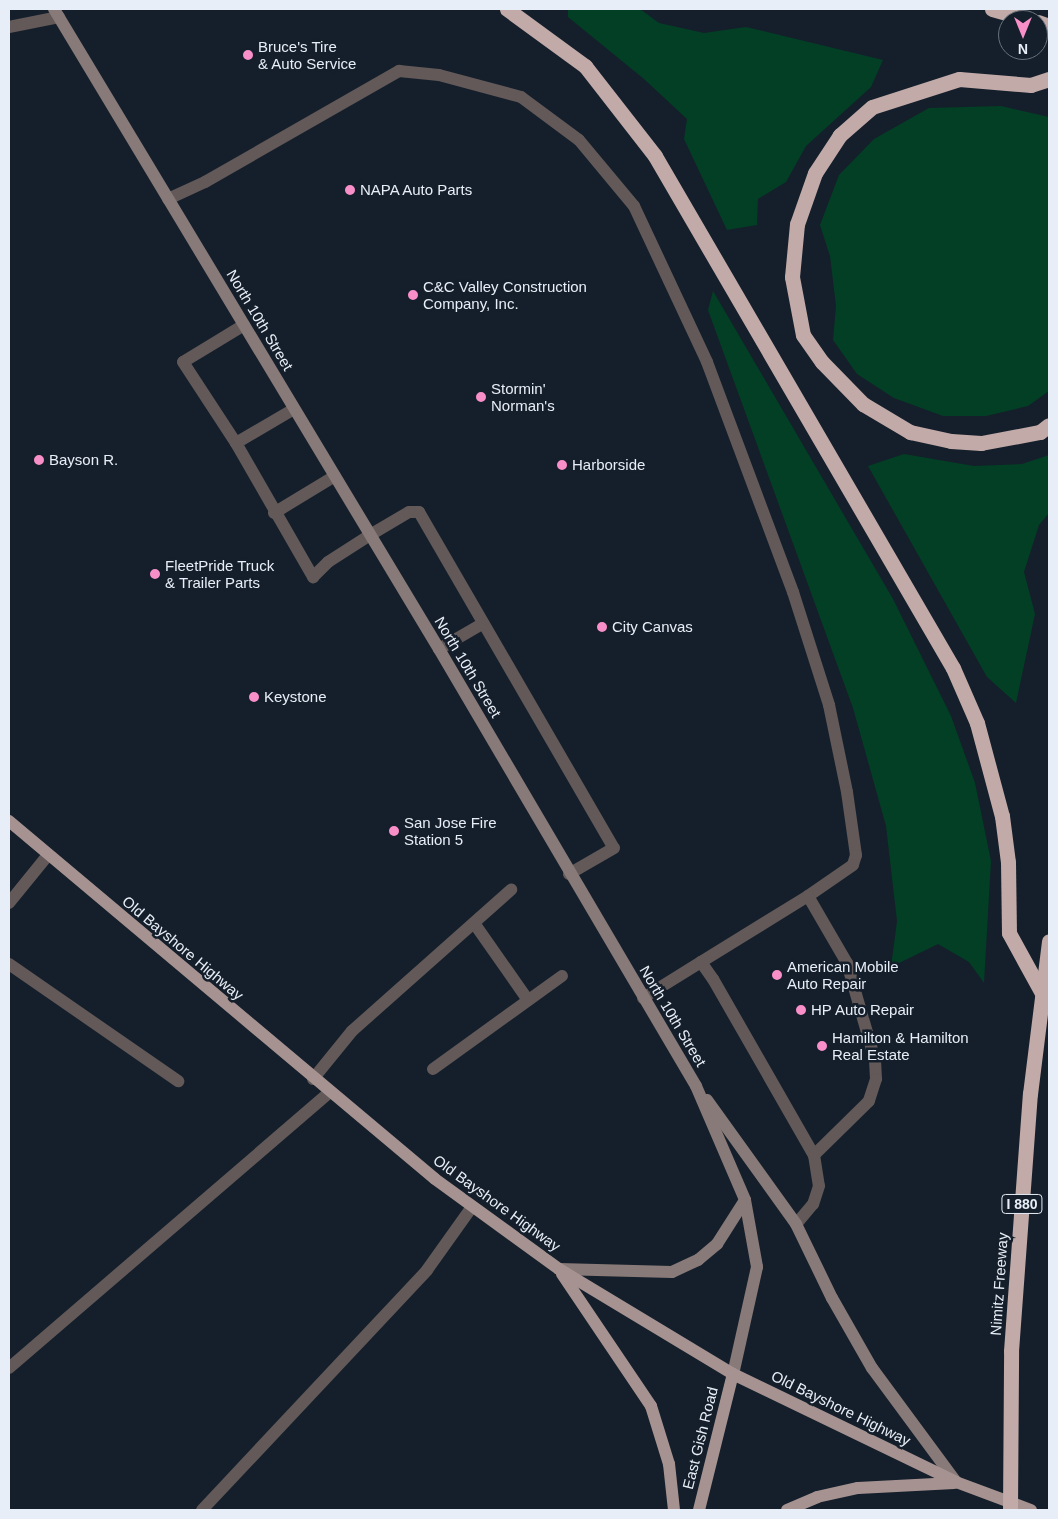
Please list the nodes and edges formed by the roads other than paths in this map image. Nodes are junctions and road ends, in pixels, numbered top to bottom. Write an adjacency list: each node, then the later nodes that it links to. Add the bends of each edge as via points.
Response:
1 (507, 9): 26 (highway, via 585,66 655,156 953,668 977,724 1002,816 1008,862 1009,933)
2 (56, 13): 3 (lane); 5 (main road, North 10th Street)
3 (9, 26)
4 (1049, 79): 8 (highway, via 1031,85 959,78 872,107 840,135 815,173 797,224 792,277 804,335 822,362 863,404 910,432 951,441 981,443 1040,432)
5 (168, 200): 6 (main road, North 10th Street); 19 (lane, via 399,71 439,75 521,97 579,140 634,206 706,362 793,592 829,705 848,792 856,855 853,865)
6 (244, 325): 7 (main road, North 10th Street); 9 (lane, via 183,362)
7 (294, 409): 9 (lane); 10 (main road, North 10th Street)
8 (1049, 425)
9 (236, 443): 11 (lane)
10 (335, 476): 11 (lane); 12 (main road, North 10th Street)
11 (274, 513): 12 (lane, via 313,577 328,562)
12 (370, 535): 13 (lane, via 409,512 419,512); 14 (main road, North 10th Street)
13 (482, 624): 14 (lane); 17 (lane, via 614,848)
14 (439, 649): 17 (main road, North 10th Street)
15 (9, 821): 16 (main road, Old Bayshore Highway)
16 (48, 855): 20 (lane); 30 (main road, Old Bayshore Highway)
17 (569, 874): 27 (main road, North 10th Street)
18 (511, 890): 21 (lane)
19 (808, 896): 23 (lane); 34 (lane, via 847,963 875,1060 876,1079 869,1101)
20 (9, 904)
21 (474, 923): 28 (lane); 30 (lane, via 352,1031)
22 (1049, 941): 26 (highway, Nimitz Freeway / I 880)
23 (701, 962): 27 (lane); 34 (lane)
24 (9, 964): 31 (lane)
25 (562, 976): 28 (lane)
26 (1042, 994): 46 (highway, Nimitz Freeway / I 880, bridge, via 1030,1094 1012,1351)
27 (643, 998): 32 (main road, North 10th Street)
28 (528, 1000): 29 (lane)
29 (433, 1069)
30 (313, 1079): 33 (main road, Old Bayshore Highway)
31 (178, 1081)
32 (696, 1086): 35 (main road, North 10th Street); 37 (main road, via 742,1145)
33 (330, 1092): 36 (main road, Old Bayshore Highway); 39 (lane)
34 (814, 1155): 37 (lane, via 819,1186 813,1204)
35 (745, 1200): 38 (main road, via 717,1244 698,1260 672,1272); 40 (main road, North 10th Street, via 756,1267)
36 (472, 1207): 38 (main road, Old Bayshore Highway); 42 (lane, via 427,1270)
37 (796, 1224): 41 (main road, via 832,1298 872,1368)
38 (559, 1270): 40 (main road, Old Bayshore Highway); 43 (main road, via 651,1406 669,1464)
39 (9, 1368)
40 (733, 1374): 41 (main road, Old Bayshore Highway); 44 (main road, East Gish Road)
41 (956, 1482): 45 (main road, via 858,1488 816,1497); 47 (main road, Old Bayshore Highway)
42 (202, 1510)
43 (674, 1510)
44 (699, 1510)
45 (787, 1510)
46 (1010, 1510)
47 (1031, 1510)

